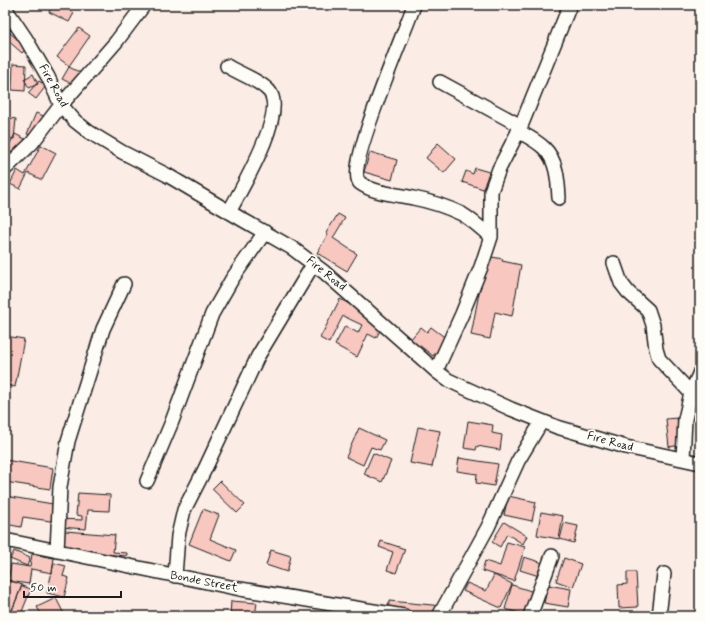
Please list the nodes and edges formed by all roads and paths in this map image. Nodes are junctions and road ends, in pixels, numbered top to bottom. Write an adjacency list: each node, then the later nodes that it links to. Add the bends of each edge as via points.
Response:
1 (414, 5): 13 (street, via 408,26 372,113 357,177 360,182 374,189 439,205 463,215)
2 (570, 5): 8 (street)
3 (5, 8): 7 (street, Fire Road, via 26,38)
4 (139, 8): 7 (street, via 108,52)
5 (227, 66): 11 (street, via 270,92 274,106 269,130 251,172)
6 (440, 82): 8 (street)
7 (61, 105): 9 (street, via 32,143); 11 (street, Fire Road, via 75,122 105,142)
8 (520, 128): 10 (street, via 545,149 551,158); 13 (street, via 491,191)
9 (5, 169)
10 (560, 198)
11 (229, 212): 12 (street, Fire Road)
12 (265, 232): 14 (street, Fire Road); 23 (street, via 232,279 212,314)
13 (491, 237): 17 (street, via 481,268)
14 (314, 263): 17 (street, Fire Road); 28 (street, via 258,356 184,510 178,536)
15 (614, 263): 19 (street, via 628,292 648,310 659,359)
16 (124, 284): 25 (street, via 103,329 68,441 60,487)
17 (436, 371): 20 (street, Fire Road, via 455,383)
18 (700, 372): 19 (street)
19 (691, 393): 21 (street, via 685,419)
20 (542, 422): 21 (street, Fire Road, via 606,442); 30 (street, via 518,461 488,527)
21 (683, 459): 22 (street, Fire Road)
22 (700, 463)
23 (147, 482)
24 (5, 540): 25 (street, Bonde Street)
25 (57, 552): 28 (street, Bonde Street)
26 (552, 556): 31 (street)
27 (664, 574): 32 (street)
28 (175, 576): 29 (street, Bonde Street)
29 (404, 616)
30 (439, 616)
31 (530, 616)
32 (659, 616)

